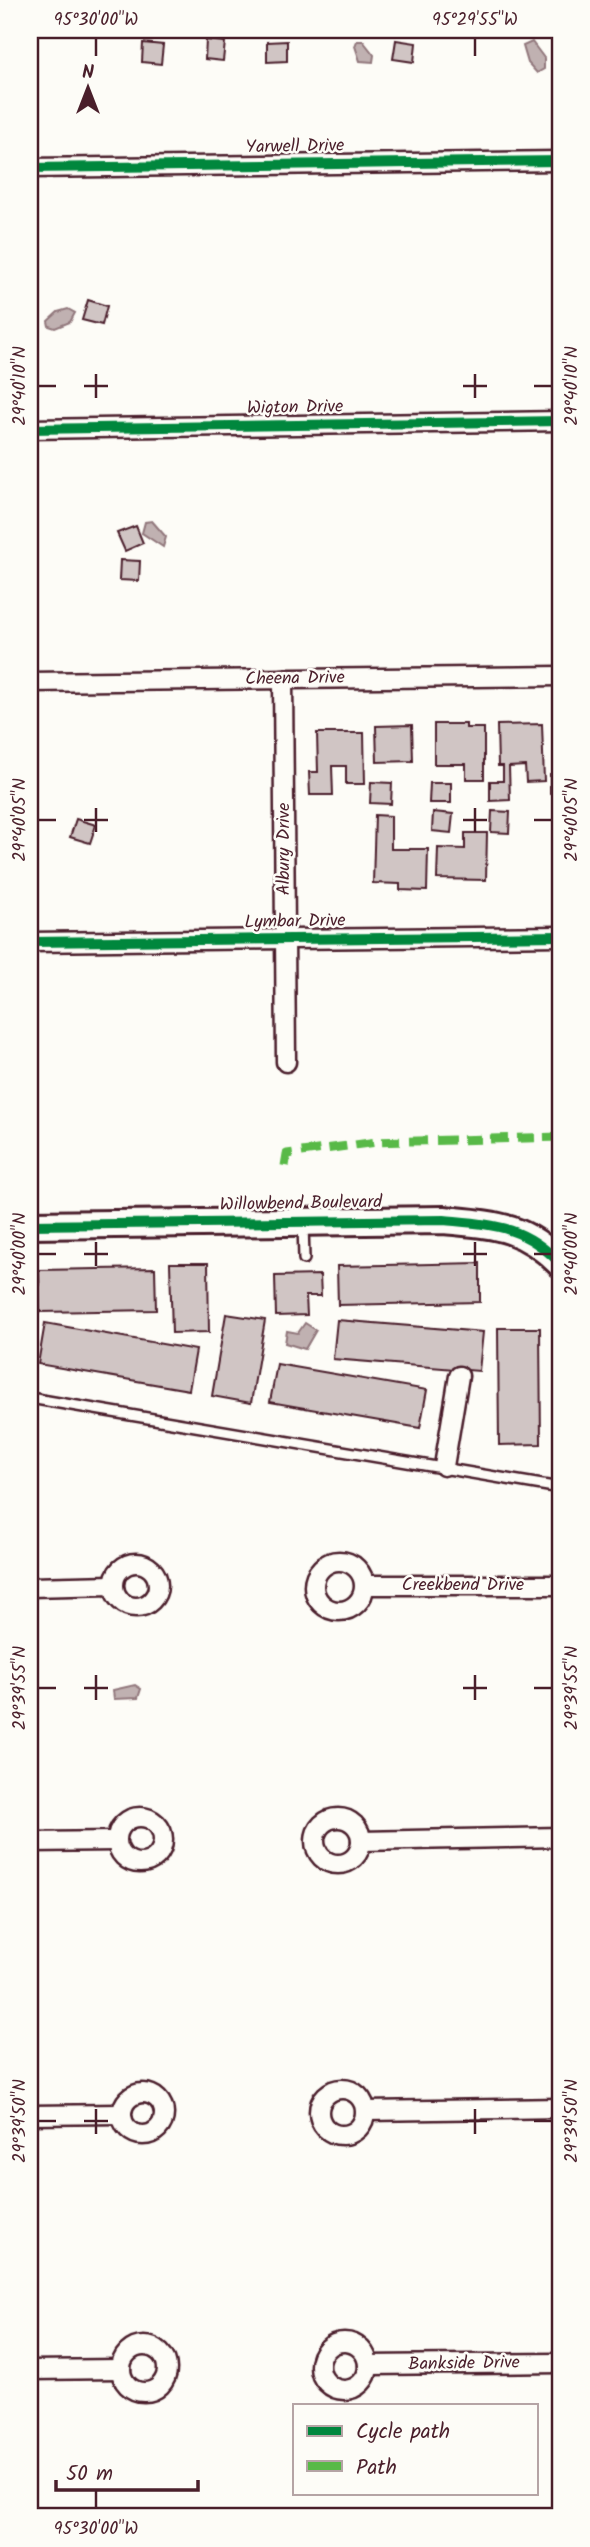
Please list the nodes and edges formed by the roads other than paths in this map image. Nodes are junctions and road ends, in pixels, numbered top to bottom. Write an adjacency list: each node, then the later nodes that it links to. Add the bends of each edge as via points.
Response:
1 (560, 161): 2 (street, Yarwell Drive)
2 (30, 168)
3 (560, 421): 4 (street, Wigton Drive)
4 (30, 429)
5 (560, 676): 6 (street, Cheena Drive)
6 (284, 679): 7 (street, Cheena Drive); 9 (street, Albury Drive)
7 (30, 682)
8 (560, 936): 9 (street, Lymbar Drive)
9 (285, 939): 10 (street, Lymbar Drive); 11 (street, Albury Drive)
10 (30, 942)
11 (286, 1062)
12 (303, 1222): 13 (street, Willowbend Boulevard); 14 (lane); 15 (street, Willowbend Boulevard, via 444,1220 501,1226 540,1242)
13 (30, 1225)
14 (304, 1259)
15 (560, 1263)
16 (459, 1376): 18 (street)
17 (30, 1398): 18 (lane)
18 (444, 1466): 19 (lane)
19 (560, 1488)
20 (113, 1585): 23 (street)
21 (365, 1585): 22 (street, Creekbend Drive)
22 (560, 1585)
23 (30, 1587)
24 (560, 1837): 26 (street)
25 (117, 1841): 27 (street)
26 (361, 1841)
27 (30, 1842)
28 (560, 2108): 29 (street)
29 (366, 2111)
30 (121, 2114): 31 (street)
31 (30, 2115)
32 (560, 2363): 33 (street, Bankside Drive)
33 (368, 2365)
34 (30, 2370): 35 (street)
35 (121, 2370)

